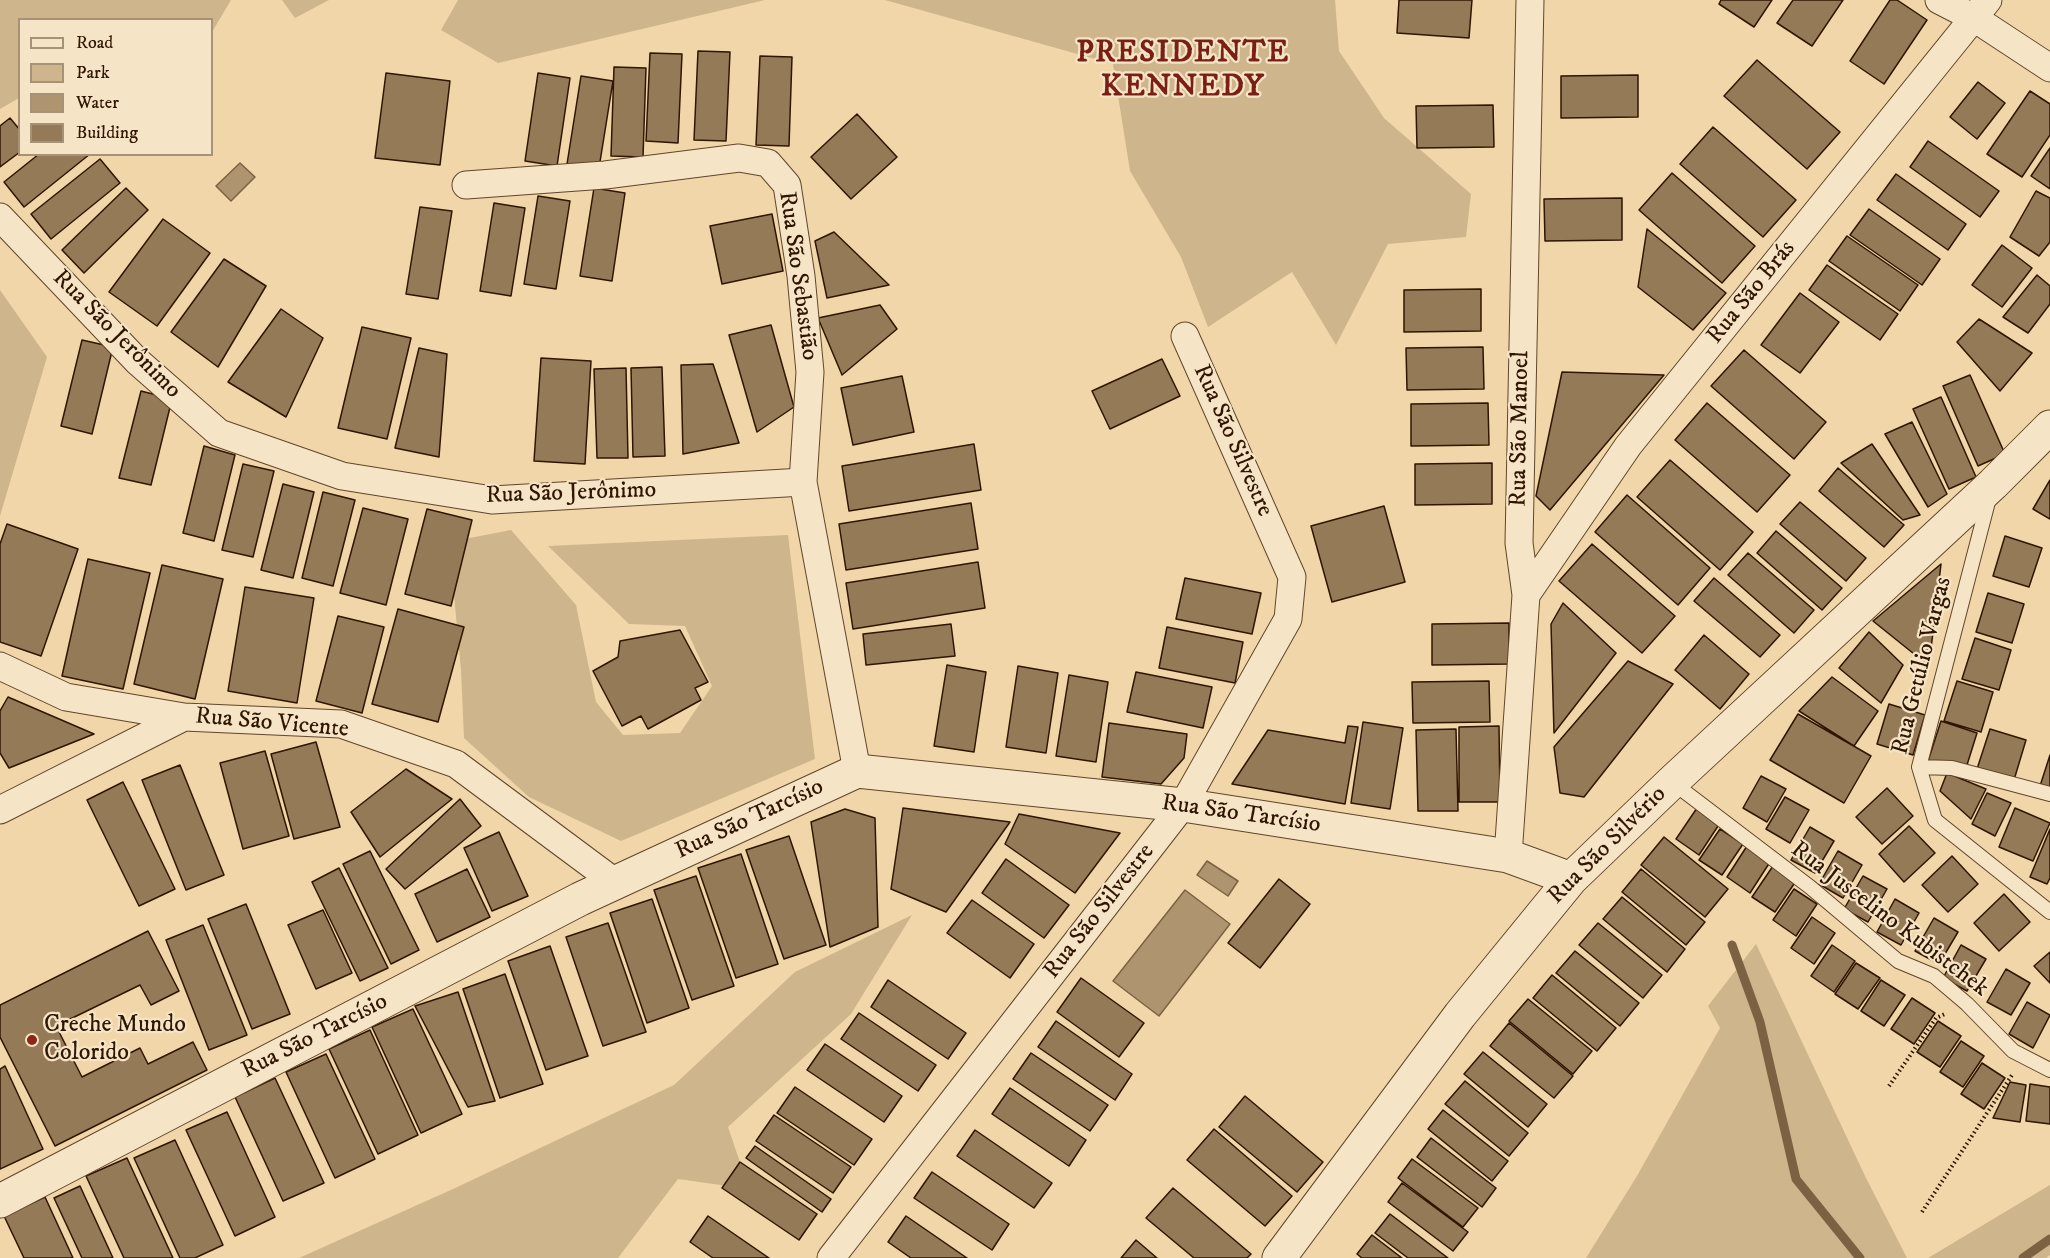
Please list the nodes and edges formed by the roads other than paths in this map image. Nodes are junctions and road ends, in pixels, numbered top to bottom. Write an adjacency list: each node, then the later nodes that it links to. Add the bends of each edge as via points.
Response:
1 (1530, 0): 11 (street, Rua São Manoel, via 1519,543)
2 (1939, 0): 3 (street)
3 (1981, 9): 4 (street); 11 (street, Rua São Brás, via 1628,446)
4 (2050, 68)
5 (466, 185): 9 (street, Rua São Sebastião, via 605,175 739,158 768,163 787,185 801,276 810,372)
6 (0, 217): 9 (street, Rua São Jerônimo, via 137,361 219,433 342,476 492,500)
7 (1185, 336): 18 (street, Rua São Silvestre, via 1292,577 1288,619)
8 (2050, 427): 10 (street, Rua São Silvério)
9 (803, 483): 15 (street)
10 (1993, 484): 14 (lane, Rua Getúlio Vargas); 16 (street, Rua São Silvério)
11 (1526, 595): 20 (street, Rua São Manoel)
12 (0, 666): 13 (street, Rua São Vicente, via 66,697)
13 (184, 717): 19 (street); 22 (street, Rua São Vicente, via 341,724 456,764)
14 (1919, 767): 17 (lane, via 1952,768); 23 (lane, Rua Getúlio Vargas, via 1935,820)
15 (856, 771): 18 (street, Rua São Tarcísio); 22 (street, Rua São Tarcísio)
16 (1672, 782): 21 (street, Rua São Silvério); 24 (lane, Rua Juscelino Kubistchek, via 1810,887 1898,961 1934,976 2013,1051)
17 (2050, 794)
18 (1184, 805): 20 (street, Rua São Tarcísio); 26 (street, Rua São Silvestre)
19 (0, 810)
20 (1508, 856): 21 (street, Rua São Tarcísio)
21 (1571, 879): 27 (street, Rua São Silvério, via 1460,1015)
22 (616, 883): 25 (street, Rua São Tarcísio)
23 (2050, 912)
24 (2050, 1070)
25 (0, 1201)
26 (831, 1258)
27 (1279, 1258)

